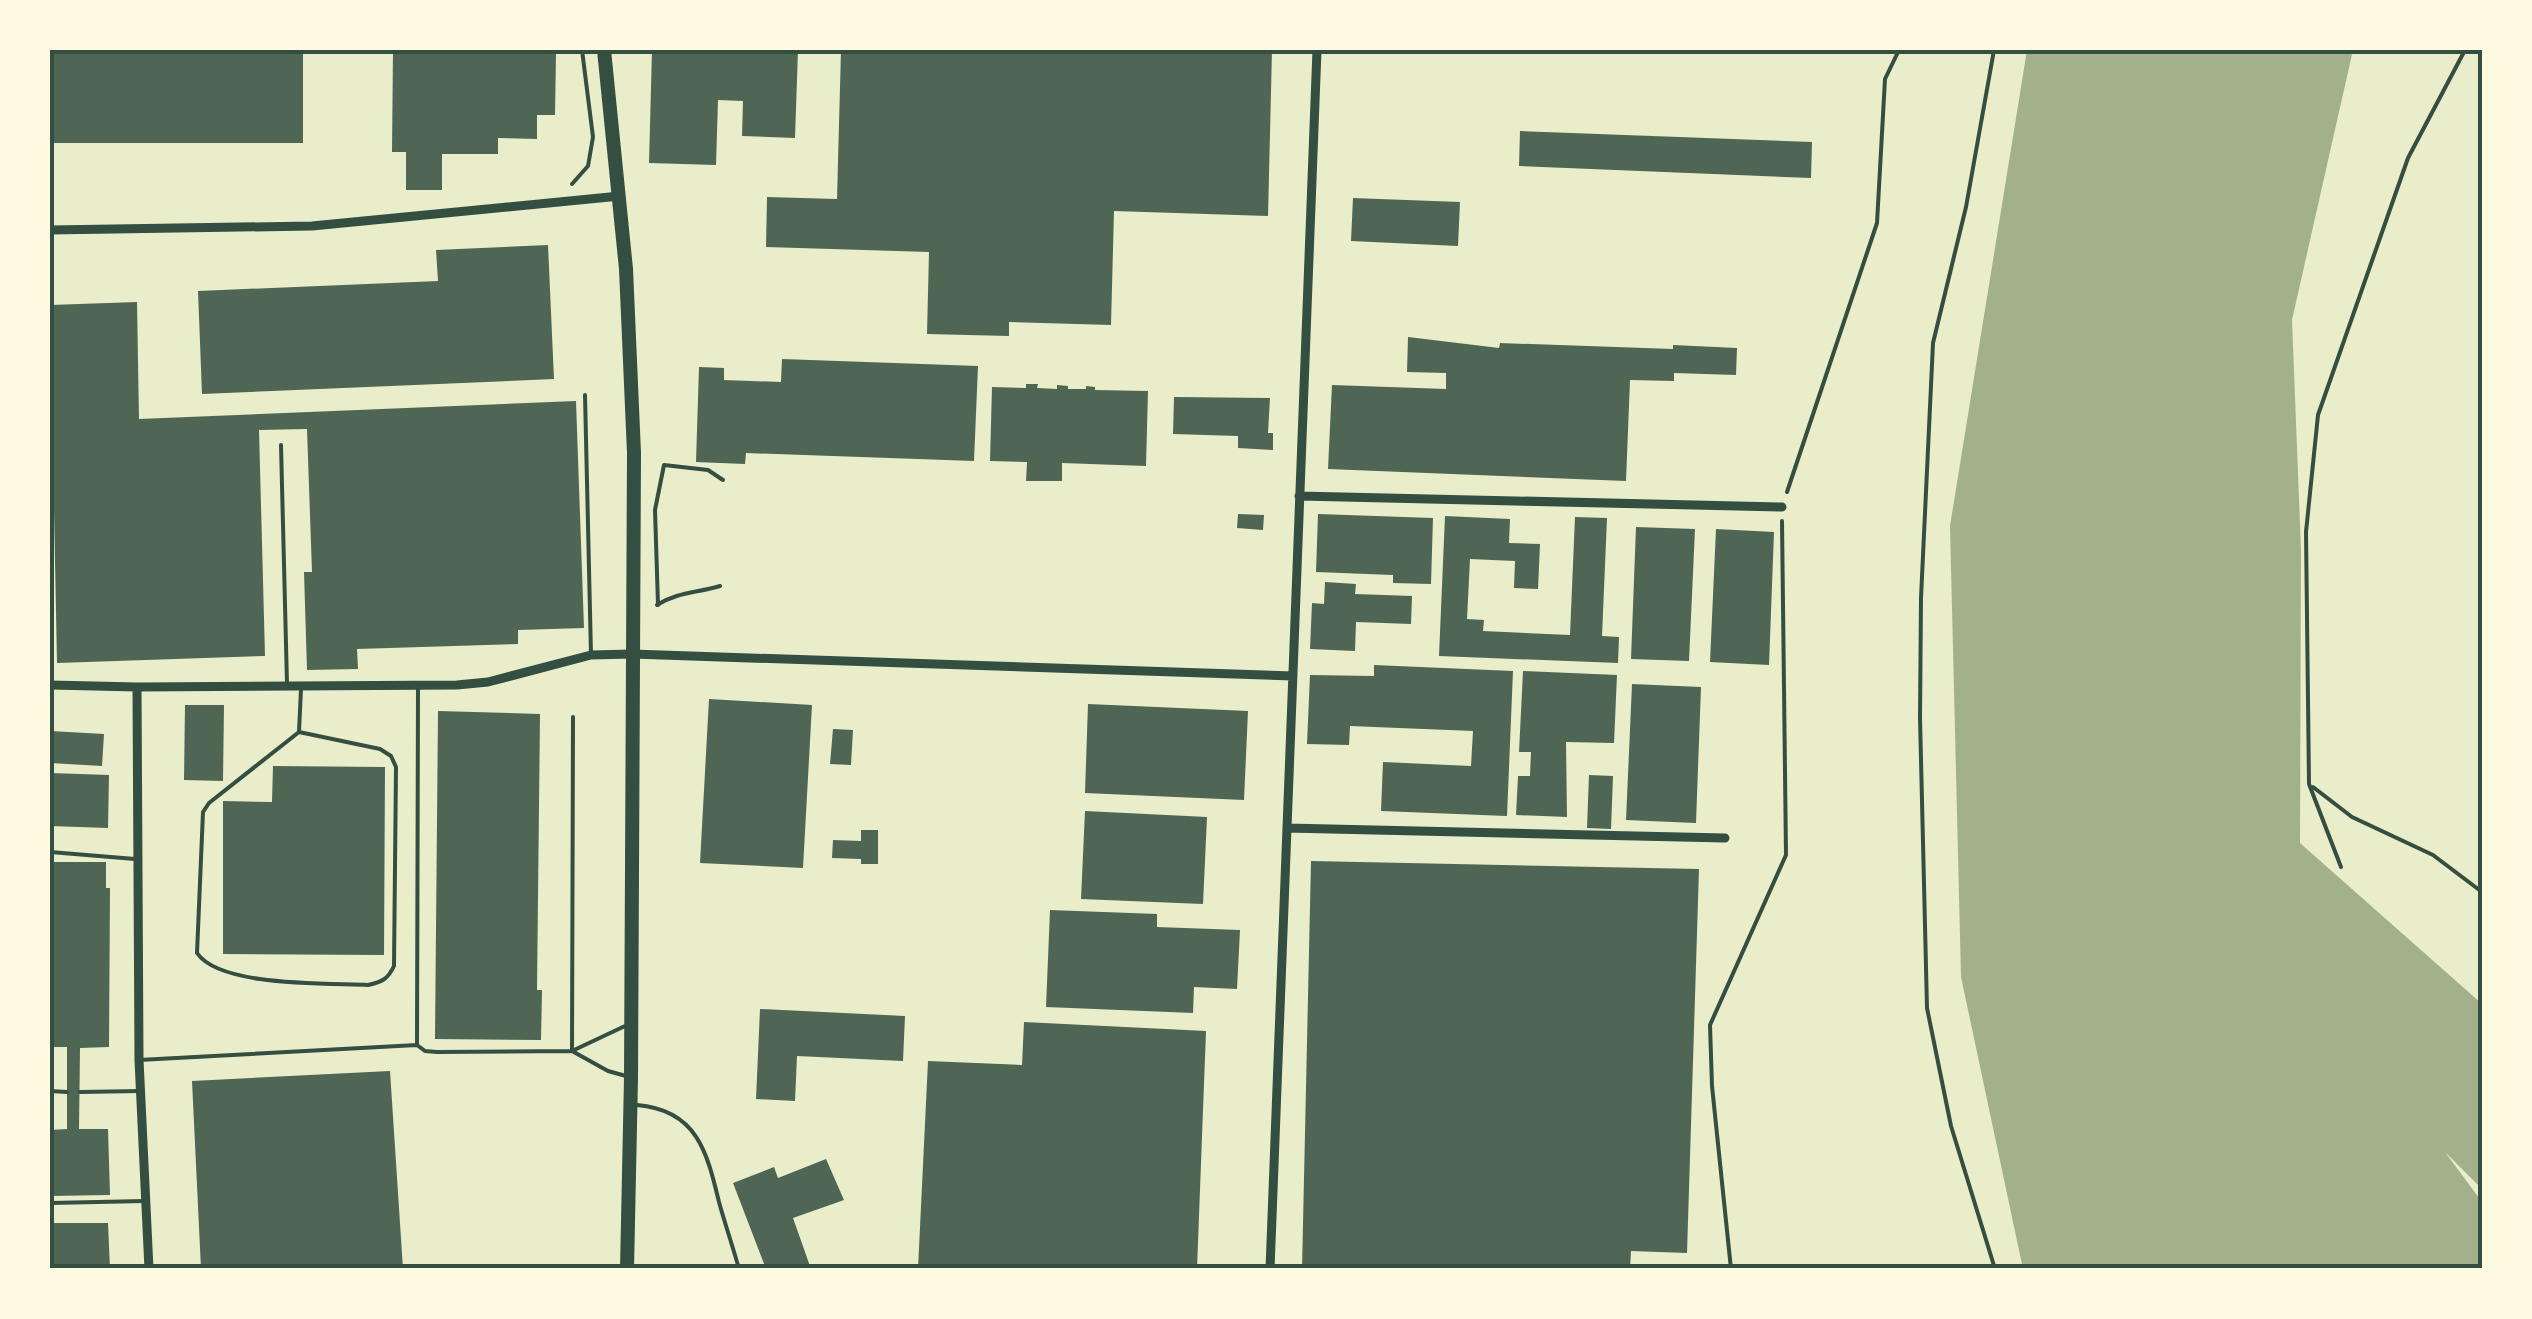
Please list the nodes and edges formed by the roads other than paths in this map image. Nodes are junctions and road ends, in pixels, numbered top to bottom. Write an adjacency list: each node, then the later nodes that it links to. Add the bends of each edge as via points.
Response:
1 (604, 50): 3 (main road)
2 (1317, 50): 7 (street)
3 (620, 196): 4 (street, via 312,226); 9 (main road, via 633,398)
4 (50, 230)
5 (585, 395): 10 (lane)
6 (281, 445): 12 (lane)
7 (1299, 496): 8 (street); 11 (street)
8 (1782, 507)
9 (632, 654): 10 (street); 11 (street); 23 (main road)
10 (591, 655): 15 (street, via 488,682)
11 (1293, 676): 19 (street)
12 (287, 684): 13 (street); 16 (street)
13 (301, 684): 15 (street); 18 (lane)
14 (50, 685): 16 (street)
15 (418, 686): 24 (lane)
16 (136, 687): 22 (street)
17 (574, 717): 25 (lane)
18 (299, 732): 18 (lane, via 203,812 197,953 226,972 249,976 380,983 394,966 396,766 380,749)
19 (1288, 828): 20 (street); 38 (street)
20 (1725, 838)
21 (50, 852): 22 (lane)
22 (139, 860): 26 (street)
23 (631, 1023): 25 (lane); 27 (main road)
24 (418, 1045): 25 (lane, via 437,1052); 26 (lane)
25 (572, 1051): 27 (lane)
26 (139, 1060): 31 (street)
27 (631, 1078): 32 (main road)
28 (50, 1092): 29 (lane)
29 (67, 1092)
30 (80, 1092): 31 (lane)
31 (140, 1092): 33 (street)
32 (631, 1104): 36 (main road); 37 (lane, via 662,1109 700,1140)
33 (146, 1201): 34 (lane); 35 (street)
34 (50, 1203)
35 (150, 1269)
36 (627, 1269)
37 (739, 1269)
38 (1270, 1269)

